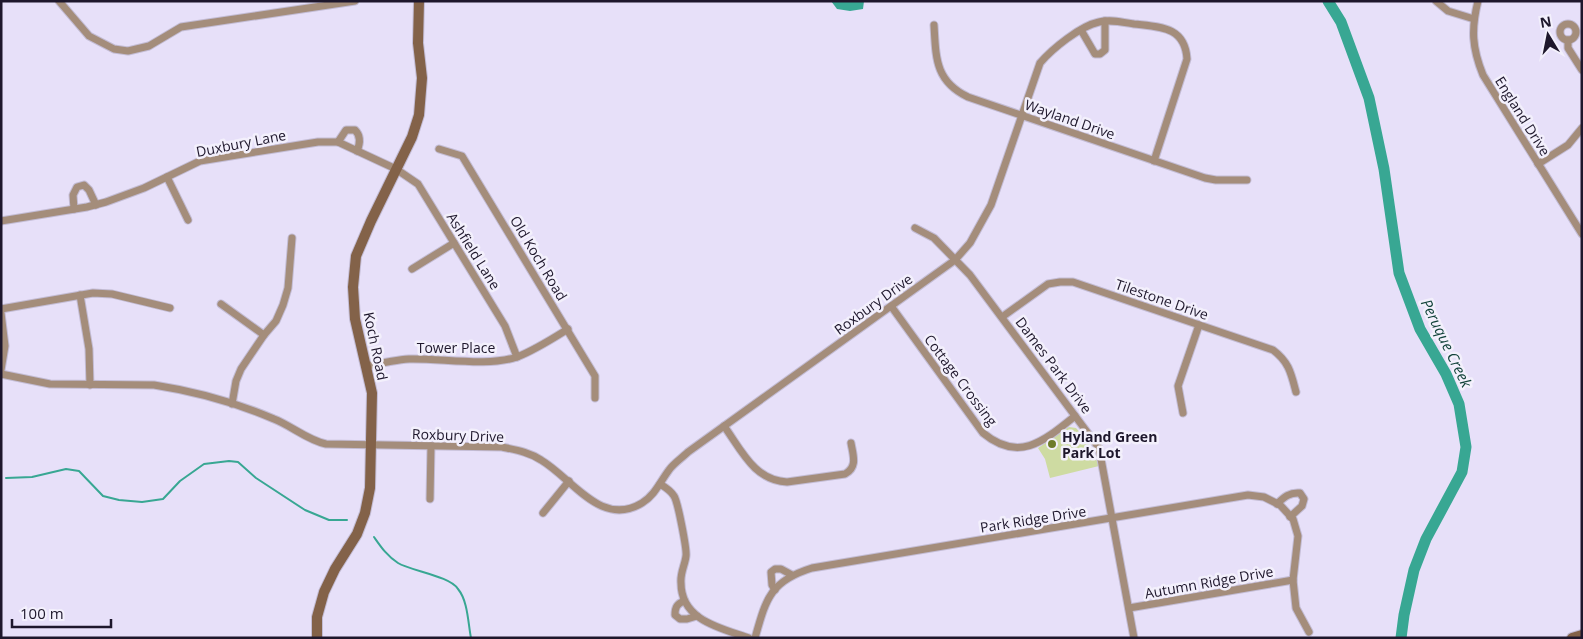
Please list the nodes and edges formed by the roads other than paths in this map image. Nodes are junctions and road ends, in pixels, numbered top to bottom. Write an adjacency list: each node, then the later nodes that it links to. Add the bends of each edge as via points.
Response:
1 (59, 1): 2 (street, via 89,36 114,49 128,51 158,42 181,27)
2 (355, 1)
3 (419, 1): 19 (street, Koch Road, via 418,42 422,78 419,115)
4 (1436, 1): 6 (street, via 1448,11)
5 (1478, 1): 6 (street, England Drive)
6 (1474, 19): 18 (street, England Drive, via 1477,62)
7 (1105, 21): 9 (street, Roxbury Drive); 9 (street, via 1105,50 1100,54 1094,54); 17 (street, Roxbury Drive, via 1166,28 1176,34 1187,50 1187,59)
8 (934, 25): 12 (street, Wayland Drive, via 938,65 952,88)
9 (1081, 30): 12 (street, Roxbury Drive, via 1048,53 1040,63)
10 (1568, 40): 11 (street, via 1568,48)
11 (1582, 70)
12 (1021, 116): 17 (street, Wayland Drive); 30 (street, Roxbury Drive, via 991,205 970,243)
13 (1582, 128): 18 (street, via 1568,146)
14 (338, 142): 16 (street, Duxbury Lane); 16 (street, Duxbury Lane, via 346,130 355,130 360,142); 20 (street, Duxbury Lane, via 318,142 208,160)
15 (439, 149): 40 (street, Old Koch Road, via 462,156)
16 (357, 151): 19 (street, Duxbury Lane)
17 (1154, 160): 21 (street, Wayland Drive, via 1205,178)
18 (1538, 164): 27 (street, England Drive)
19 (396, 169): 29 (street, Ashfield Lane, via 418,184); 43 (street, Koch Road, via 356,256 353,287 355,319)
20 (166, 177): 22 (street, Duxbury Lane); 24 (street)
21 (1247, 180)
22 (96, 205): 23 (street, Duxbury Lane); 23 (street, via 84,185 77,187 73,194)
23 (74, 209): 25 (street, Duxbury Lane)
24 (188, 220)
25 (1, 221)
26 (915, 228): 30 (street, Dames Park Drive, via 934,238)
27 (1582, 234)
28 (292, 238): 41 (street, via 288,288 276,321)
29 (454, 243): 31 (street); 42 (street, Ashfield Lane, via 505,326)
30 (955, 260): 34 (street, Roxbury Drive); 38 (street, Dames Park Drive, via 970,274)
31 (412, 269)
32 (80, 296): 35 (street); 36 (street, via 112,294); 45 (street, via 89,349)
33 (221, 304): 41 (street)
34 (891, 306): 50 (street, Cottage Crossing, via 983,433 997,444 1013,448 1032,446 1046,440); 51 (street, Roxbury Drive)
35 (1, 308)
36 (170, 308)
37 (1, 313): 44 (street, via 5,346)
38 (1002, 317): 39 (street, Tilestone Drive, via 1048,284 1073,282); 50 (street, Dames Park Drive)
39 (1199, 325): 46 (street, Tilestone Drive, via 1273,350 1283,357); 49 (street, via 1178,386)
40 (568, 329): 42 (street, Tower Place); 47 (street, Old Koch Road, via 595,376)
41 (264, 335): 48 (street, via 241,369)
42 (517, 357): 43 (street, Tower Place, via 490,361 410,359)
43 (367, 366): 53 (street, Koch Road, via 372,393)
44 (1, 372): 45 (street, Roxbury Drive, via 50,384)
45 (90, 385): 48 (street, Roxbury Drive, via 154,385)
46 (1296, 392)
47 (595, 398)
48 (232, 404): 53 (street, Roxbury Drive, via 284,423 316,442)
49 (1183, 413)
50 (1075, 416): 61 (street, Dames Park Drive, via 1099,448)
51 (724, 426): 52 (street, via 757,472 778,482 850,472 854,463); 56 (street, Roxbury Drive, via 680,459)
52 (851, 443)
53 (371, 445): 54 (street, Roxbury Drive); 70 (street, Koch Road, via 366,513 324,592)
54 (431, 446): 55 (street, Roxbury Drive, via 502,447 523,451); 57 (street)
55 (568, 481): 56 (street, Roxbury Drive, via 592,501 618,510 644,502); 59 (street)
56 (660, 484): 65 (street, via 676,501 686,555 680,583)
57 (430, 499)
58 (1278, 504): 60 (street, Park Ridge Drive); 60 (street, via 1292,493 1300,493 1304,499 1302,506); 61 (street, Park Ridge Drive, via 1264,497 1248,496)
59 (543, 513)
60 (1290, 516): 63 (street, Park Ridge Drive, via 1298,536)
61 (1113, 518): 62 (street, Park Ridge Drive, via 812,568); 66 (street, Dames Park Drive)
62 (792, 575): 64 (street, Park Ridge Drive); 64 (street, Park Ridge Drive, via 781,569 771,572)
63 (1293, 580): 66 (street, Autumn Ridge Drive); 68 (street, Park Ridge Drive, via 1296,608)
64 (775, 590): 72 (street, Park Ridge Drive, via 763,610)
65 (684, 601): 67 (street); 67 (street, via 675,608 675,615 680,619)
66 (1128, 608): 73 (street, Dames Park Drive)
67 (697, 616): 71 (street, via 707,623)
68 (1309, 632)
69 (1582, 635): 74 (street)
70 (317, 638)
71 (749, 638)
72 (755, 638)
73 (1134, 638)
74 (1572, 638)

